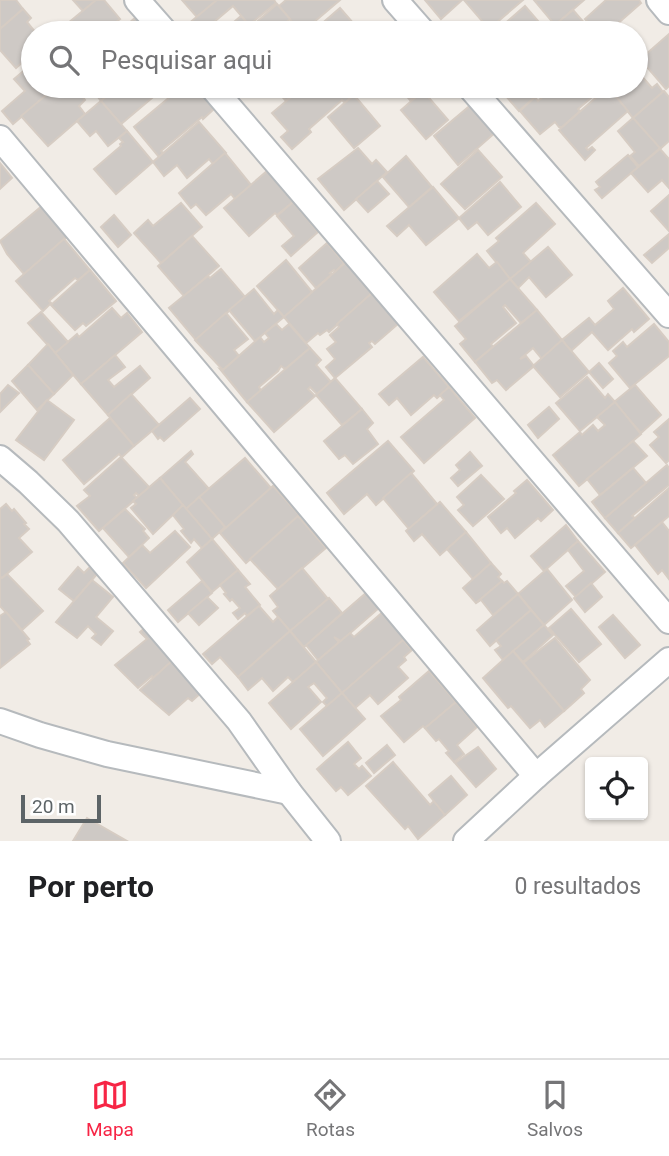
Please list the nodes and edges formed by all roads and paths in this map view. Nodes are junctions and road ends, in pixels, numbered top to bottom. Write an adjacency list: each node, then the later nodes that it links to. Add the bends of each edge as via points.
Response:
1 (137, 0): 5 (street)
2 (395, 0): 6 (street)
3 (659, 0): 4 (street)
4 (669, 12)
5 (155, 21)
6 (413, 21)
7 (221, 98): 12 (street)
8 (480, 98): 10 (street)
9 (0, 138): 15 (street)
10 (669, 315)
11 (0, 458): 16 (street, via 68,521 239,721)
12 (669, 621)
13 (669, 660): 15 (street)
14 (0, 721): 16 (street, via 107,754)
15 (537, 776): 18 (street)
16 (289, 792): 17 (street)
17 (328, 841)
18 (466, 841)

